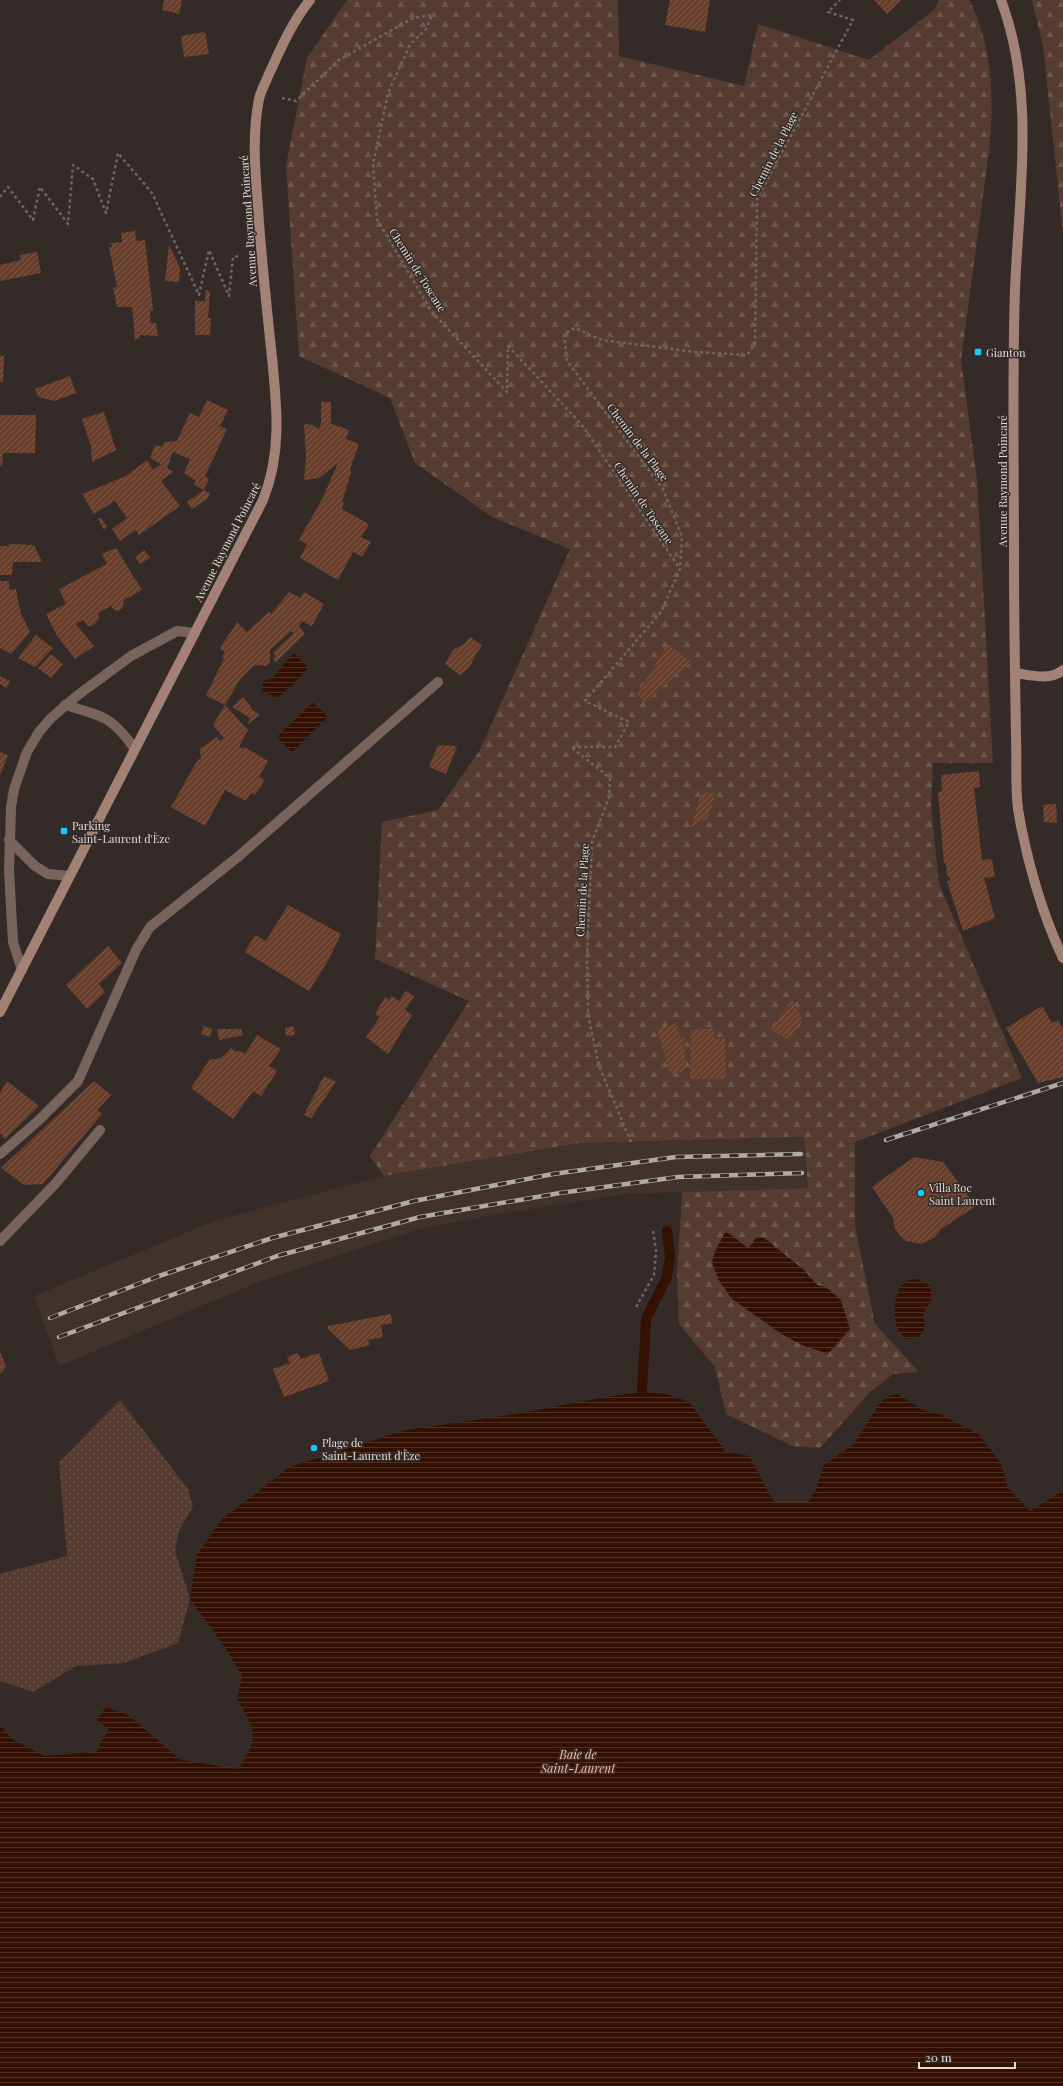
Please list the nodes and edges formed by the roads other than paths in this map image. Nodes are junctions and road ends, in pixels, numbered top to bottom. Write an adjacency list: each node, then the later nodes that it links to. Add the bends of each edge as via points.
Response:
1 (310, 0): 3 (main road, Avenue Raymond Poincaré, via 282,44 259,98 255,130 261,252 276,393 275,464 263,500)
2 (1001, 0): 5 (main road, Avenue Raymond Poincaré, via 1013,41 1023,126 1013,353)
3 (195, 633): 7 (lane, via 177,631 156,642 131,656); 8 (main road, Avenue Raymond Poincaré)
4 (1063, 670): 5 (main road, via 1056,675)
5 (1015, 674): 11 (main road, Avenue Raymond Poincaré, via 1018,808 1039,900)
6 (438, 682): 15 (lane, via 240,856 150,927 136,950 78,1081 38,1122)
7 (65, 705): 8 (lane, via 100,715 111,721); 9 (lane, via 39,732 20,769 11,808)
8 (135, 749): 10 (main road, Avenue Raymond Poincaré)
9 (10, 840): 10 (lane, via 35,866 48,874); 12 (lane, via 13,942)
10 (69, 876): 12 (main road, Avenue Raymond Poincaré)
11 (1063, 958)
12 (22, 970): 13 (main road, Avenue Raymond Poincaré)
13 (0, 1012)
14 (100, 1130): 16 (lane, via 56,1183)
15 (0, 1154)
16 (0, 1241)

